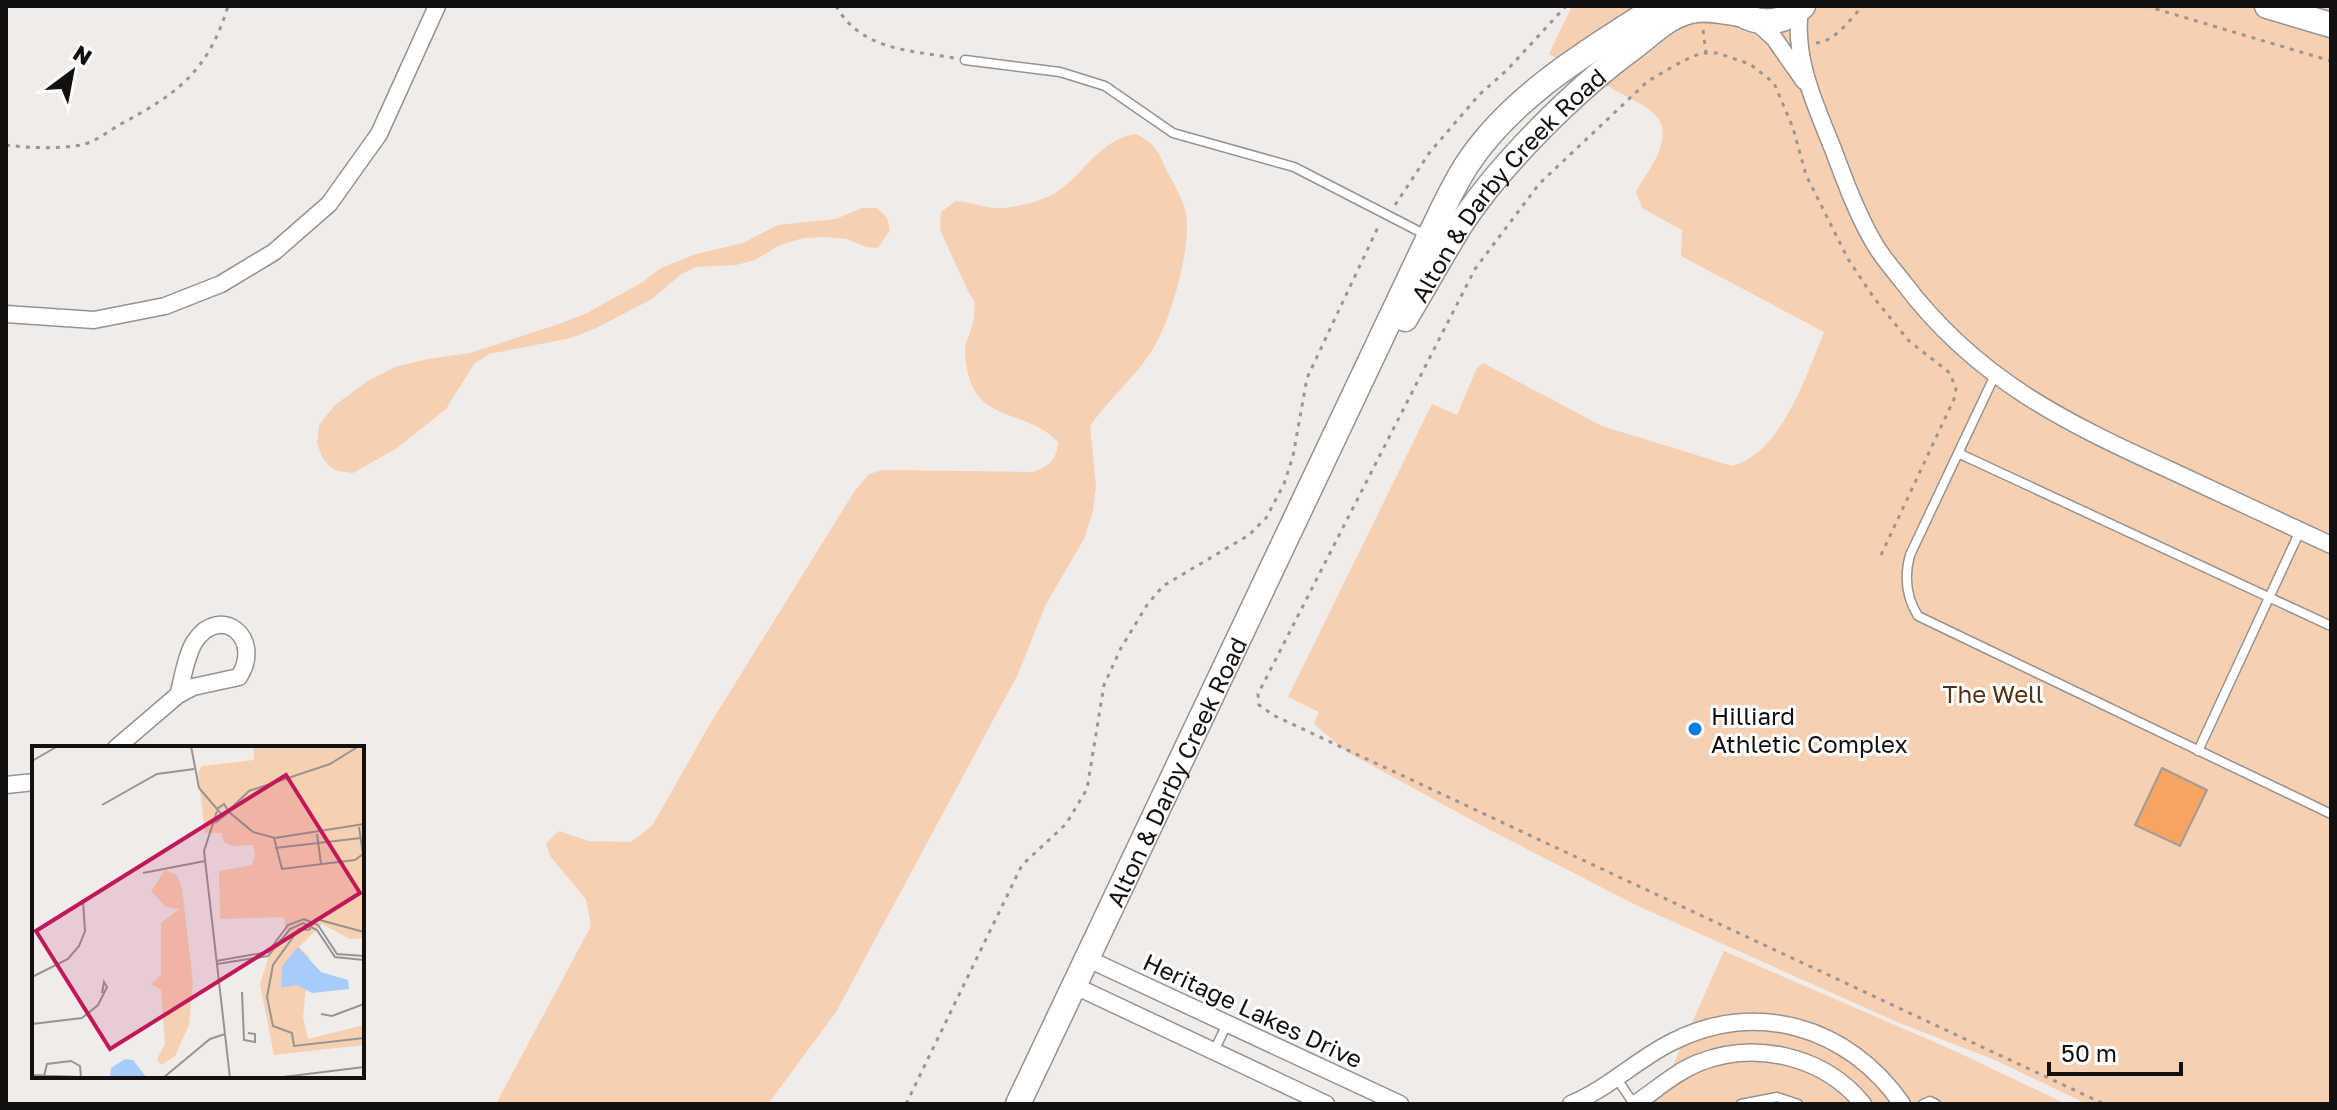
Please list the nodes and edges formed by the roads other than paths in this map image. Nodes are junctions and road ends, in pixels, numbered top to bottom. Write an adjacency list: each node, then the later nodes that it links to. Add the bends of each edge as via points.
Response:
1 (437, 6): 10 (street, via 379,134 329,204 274,252 221,284 165,306 94,320)
2 (1659, 6): 9 (main road, Alton & Darby Creek Road, via 1586,54 1498,126 1467,166)
3 (2267, 6): 6 (main road)
4 (1802, 8): 5 (main road, Alton & Darby Creek Road, via 1771,22); 8 (street, via 1800,45)
5 (1742, 13): 8 (street, via 1774,38); 12 (main road, Alton & Darby Creek Road, via 1703,9 1666,22 1622,55 1513,158 1463,222)
6 (2331, 25)
7 (965, 60): 9 (lane, via 1060,72 1105,86 1173,133 1294,167)
8 (1809, 89): 11 (street, via 1875,244 1921,306)
9 (1429, 237): 12 (main road, Alton & Darby Creek Road)
10 (6, 314)
11 (1995, 375): 13 (lane); 14 (street, via 2092,434)
12 (1333, 437): 24 (main road, Alton & Darby Creek Road)
13 (1958, 453): 16 (lane); 20 (lane, via 1906,571 1910,604 1918,616)
14 (2300, 531): 15 (street); 16 (lane)
15 (2331, 545)
16 (2269, 597): 17 (lane); 20 (lane)
17 (2331, 626)
18 (178, 695): 18 (street, via 193,643 202,632 218,625 241,632 248,646 239,677); 19 (street)
19 (118, 746)
20 (2198, 751): 23 (lane)
21 (32, 782): 22 (street)
22 (6, 785)
23 (2331, 814)
24 (1086, 958): 25 (main road, Alton & Darby Creek Road); 26 (street, Heritage Lakes Drive)
25 (1073, 985): 27 (street); 29 (main road, Alton & Darby Creek Road)
26 (1227, 1023): 27 (lane); 31 (street, Heritage Lakes Drive)
27 (1214, 1051): 30 (street)
28 (1617, 1079): 32 (street); 33 (lane); 37 (street, via 1687,1035 1722,1024 1762,1022 1818,1034 1849,1050 1876,1070)
29 (1018, 1104)
30 (1326, 1104)
31 (1400, 1104)
32 (1571, 1104)
33 (1634, 1104): 36 (street, via 1699,1063 1757,1052 1817,1067)
34 (1741, 1104): 35 (lane, via 1777,1097)
35 (1798, 1104)
36 (1863, 1104)
37 (1902, 1104)
38 (1923, 1104): 39 (lane)
39 (1936, 1104)

